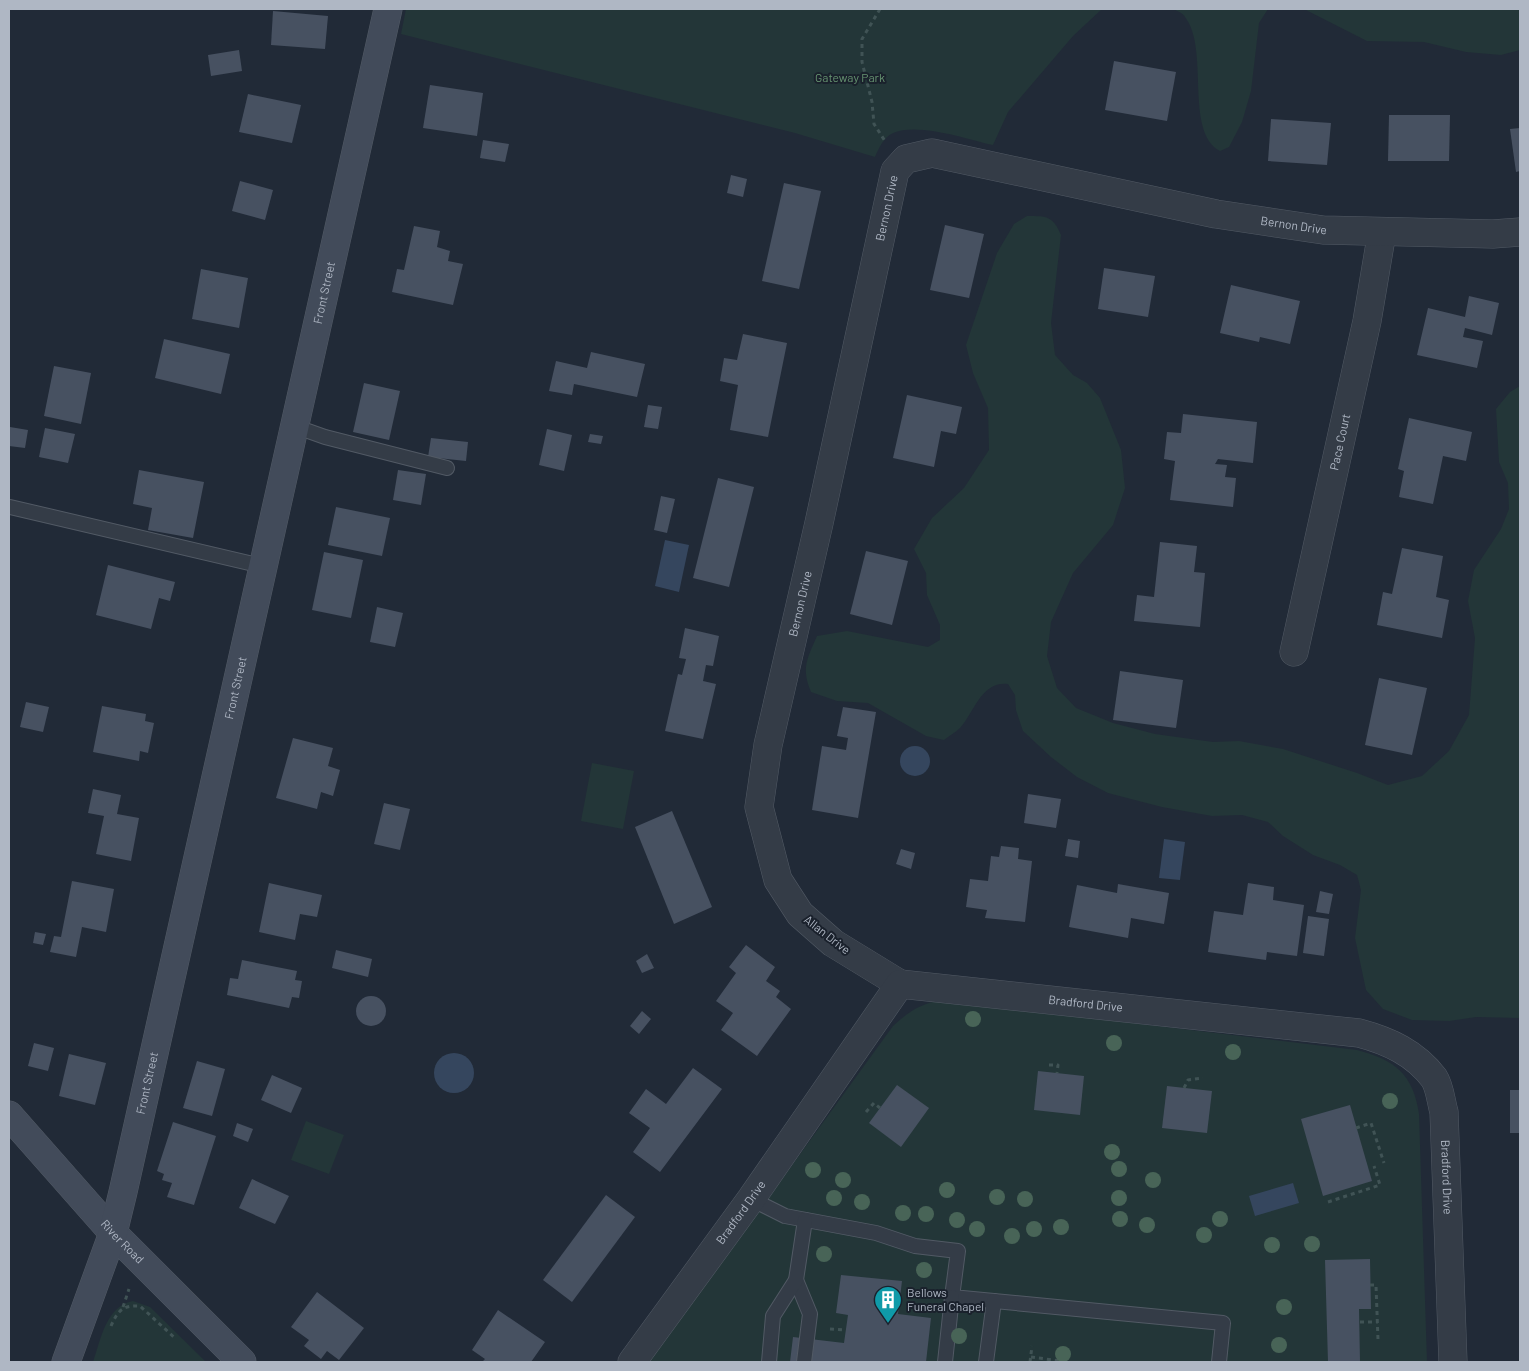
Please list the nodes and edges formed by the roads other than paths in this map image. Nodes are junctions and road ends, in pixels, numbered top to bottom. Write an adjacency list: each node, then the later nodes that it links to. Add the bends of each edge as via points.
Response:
1 (388, 9): 4 (main road, Front Street)
2 (1382, 232): 3 (street, Bernon Drive); 8 (street, Pace Court, via 1367,321); 9 (street, Bernon Drive, via 1323,230 1216,214 932,152 906,159 895,171 822,514 768,746 759,807)
3 (1520, 232)
4 (294, 426): 5 (lane); 7 (main road, Front Street)
5 (447, 468)
6 (10, 507): 7 (lane)
7 (262, 566): 14 (main road, Front Street)
8 (1294, 652)
9 (766, 839): 10 (street, Allan Drive, via 778,880 800,914 833,943)
10 (900, 984): 12 (street, Bradford Drive); 26 (street, Bradford Drive, via 1360,1033 1387,1041 1409,1054 1435,1080 1444,1112)
11 (9, 1115): 14 (main road, River Road)
12 (751, 1199): 13 (lane, via 785,1216); 20 (street, Bradford Drive)
13 (805, 1220): 15 (lane); 16 (lane, via 876,1233 915,1246 958,1251)
14 (113, 1234): 18 (main road, Front Street); 19 (main road, River Road)
15 (796, 1280): 21 (lane, via 773,1316); 22 (lane, via 810,1314)
16 (952, 1297): 17 (lane); 23 (lane)
17 (994, 1301): 24 (lane); 25 (lane, via 1223,1323)
18 (66, 1362)
19 (242, 1362)
20 (632, 1362)
21 (769, 1362)
22 (804, 1362)
23 (945, 1362)
24 (986, 1362)
25 (1219, 1362)
26 (1453, 1362)

